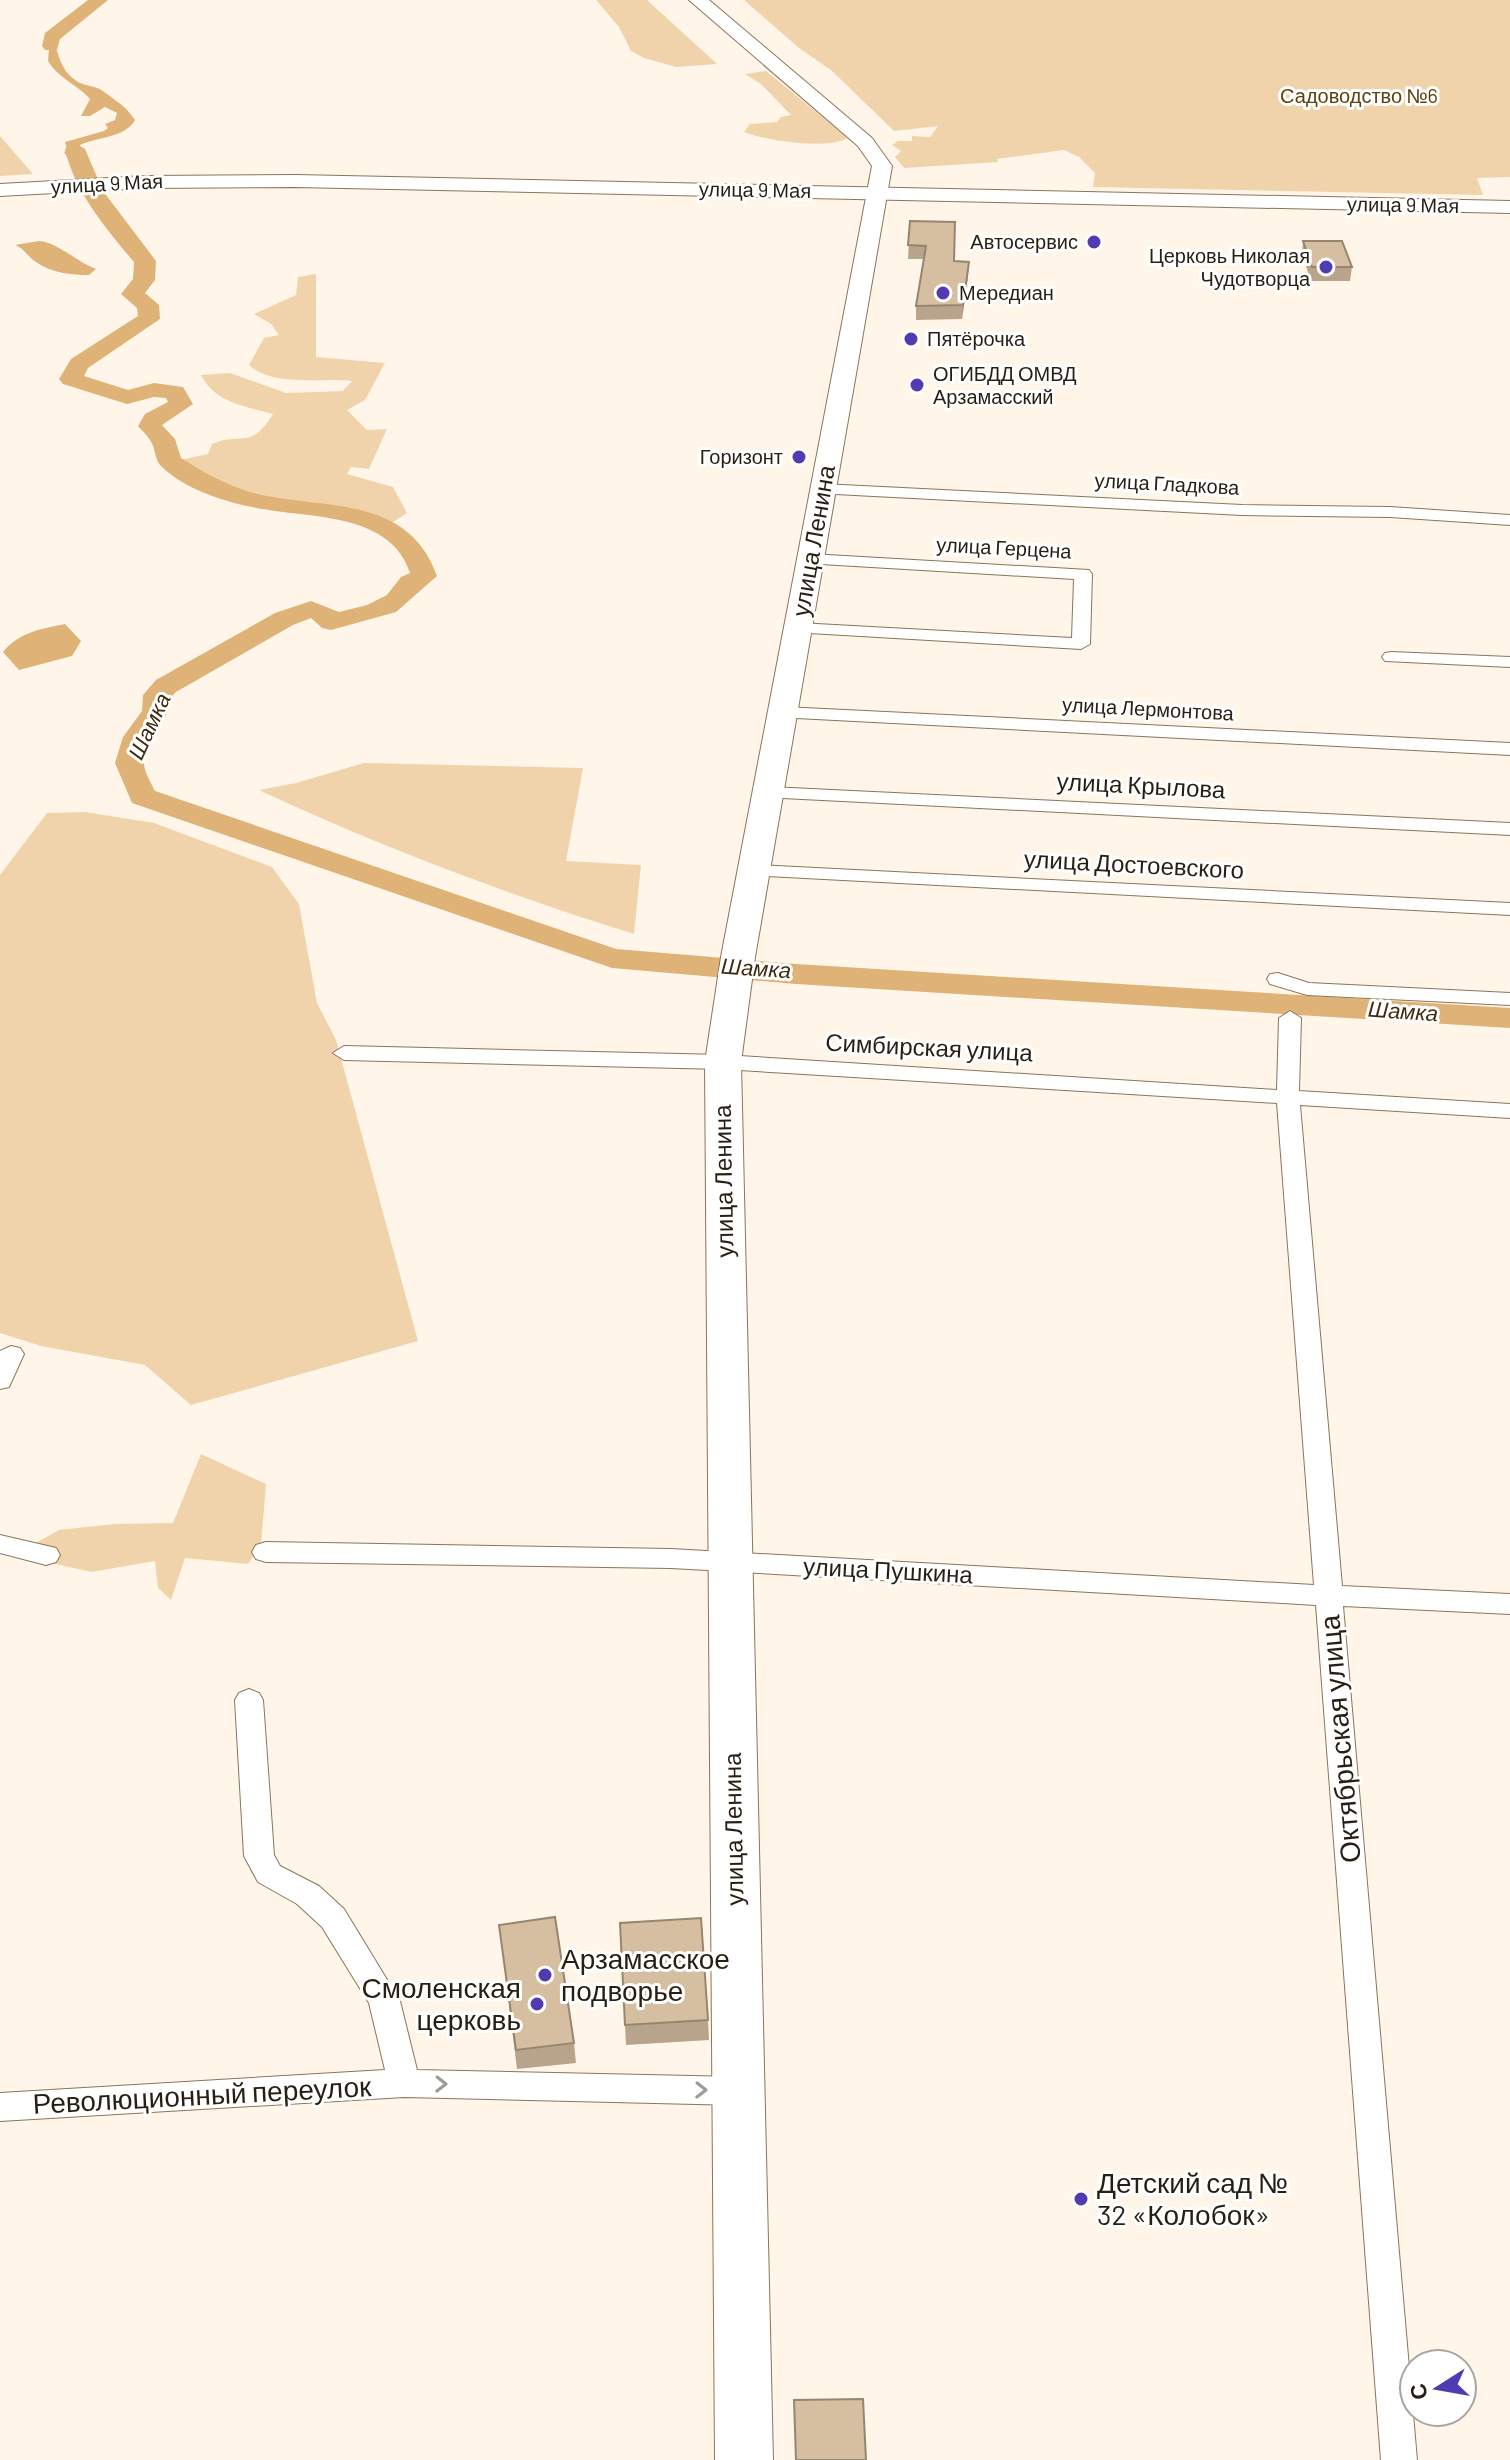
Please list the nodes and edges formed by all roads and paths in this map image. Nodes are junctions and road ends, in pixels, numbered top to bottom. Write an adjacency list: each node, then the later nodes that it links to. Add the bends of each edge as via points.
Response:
1 (698, 0): 3 (main road, улица Ленина, via 865,142 882,166)
2 (0, 190): 3 (main road, улица 9 Мая, via 296,181)
3 (878, 192): 4 (main road, улица 9 Мая); 5 (main road, улица Ленина)
4 (1510, 207)
5 (822, 489): 6 (street, улица Гладкова); 7 (main road, улица Ленина)
6 (1510, 520)
7 (810, 559): 8 (main road, улица Ленина); 8 (street, улица Герцена, via 1083,574 1081,644)
8 (798, 628): 11 (main road, улица Ленина)
9 (1391, 657): 10 (street)
10 (1510, 662)
11 (784, 713): 12 (street, улица Лермонтова); 13 (main road, улица Ленина)
12 (1510, 749)
13 (770, 793): 14 (street, улица Крылова); 15 (main road, улица Ленина)
14 (1510, 829)
15 (755, 871): 16 (street, улица Достоевского); 21 (main road, улица Ленина)
16 (1510, 909)
17 (1289, 986): 18 (street)
18 (1510, 999)
19 (1290, 1018): 22 (street, Октябрьская улица)
20 (344, 1053): 21 (street, Симбирская улица)
21 (723, 1062): 22 (street, Симбирская улица); 29 (main road, улица Ленина)
22 (1288, 1095): 23 (street, Симбирская улица); 30 (street, Октябрьская улица)
23 (1510, 1111)
24 (11, 1354): 25 (street)
25 (0, 1381)
26 (0, 1544): 28 (street)
27 (266, 1552): 29 (street, улица Пушкина)
28 (46, 1555)
29 (730, 1561): 30 (street, улица Пушкина); 34 (main road, улица Ленина)
30 (1328, 1597): 31 (street, улица Пушкина); 37 (street, Октябрьская улица)
31 (1510, 1604)
32 (249, 1700): 33 (street, Революционный переулок, via 259,1856 269,1874 308,1895 333,1918 384,2001)
33 (404, 2083): 34 (street, Революционный переулок, one-way to 34); 35 (street, Революционный переулок)
34 (738, 2091): 36 (main road, улица Ленина)
35 (0, 2107)
36 (744, 2460)
37 (1399, 2460)

